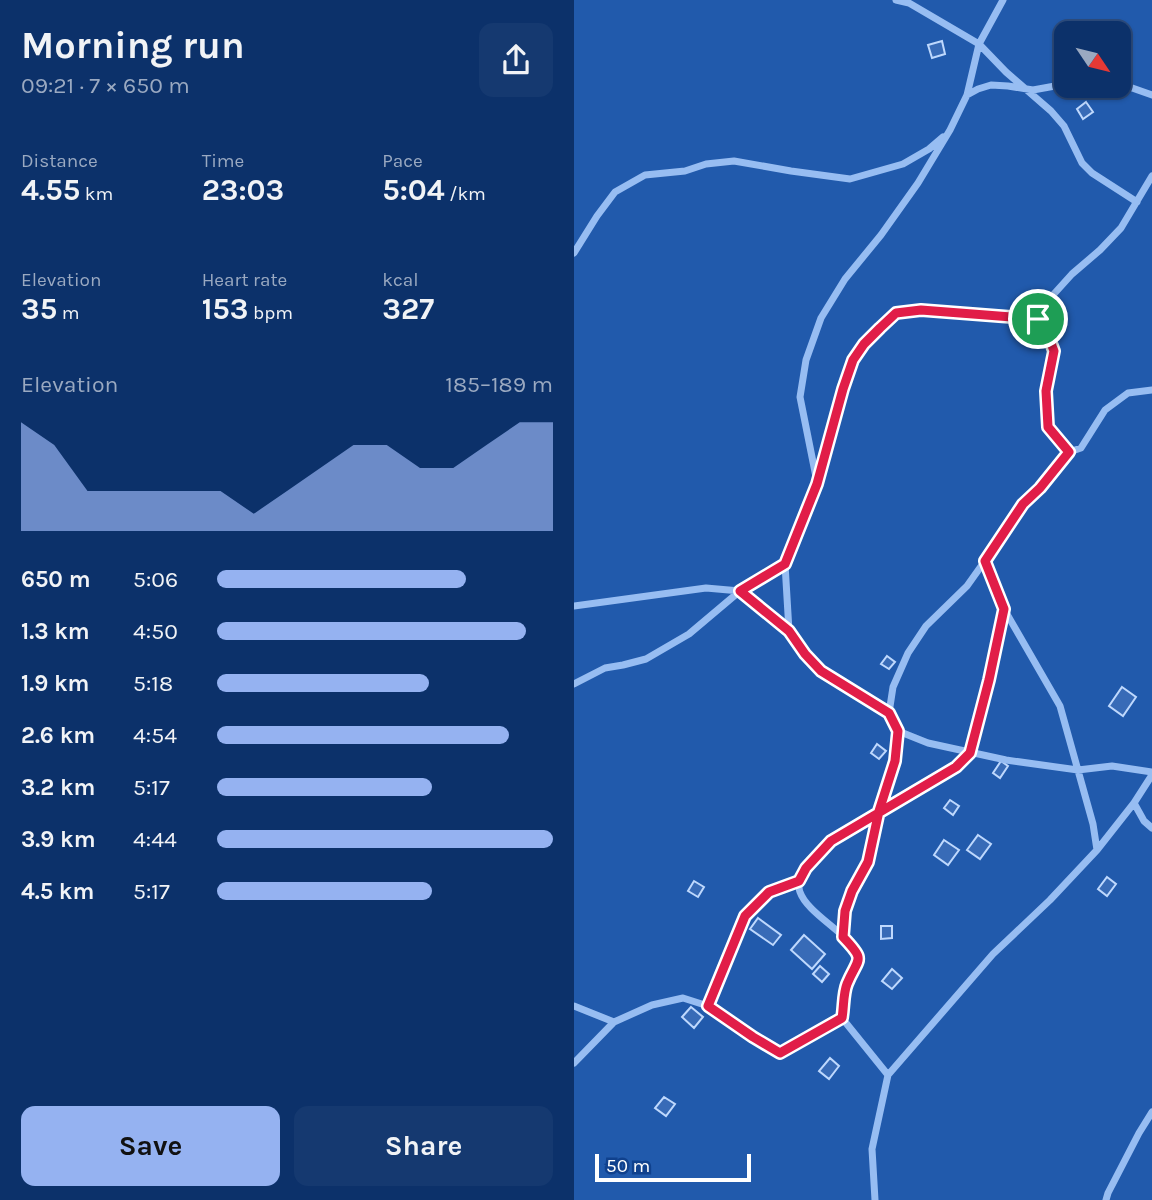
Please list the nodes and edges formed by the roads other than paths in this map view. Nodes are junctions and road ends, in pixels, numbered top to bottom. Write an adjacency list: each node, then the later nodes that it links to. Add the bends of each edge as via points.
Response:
1 (896, 0): 3 (street)
2 (1003, 0): 3 (street)
3 (979, 44): 6 (street); 7 (street)
4 (1054, 87): 6 (street)
5 (1131, 88): 8 (street)
6 (1025, 89): 7 (street, via 991,85); 11 (street, via 1064,126 1082,163)
7 (967, 95): 9 (street)
8 (1152, 95)
9 (950, 130): 12 (street, via 903,164 850,178 734,161 645,176 615,192); 16 (street, via 918,183 821,318 806,360 800,397)
10 (1152, 176): 11 (street)
11 (1138, 202): 13 (street, via 1121,229 1072,274)
12 (574, 253)
13 (1038, 319): 15 (street, via 1054,351 1046,391 1048,427); 16 (street, via 921,310 896,313 853,360)
14 (1152, 390): 15 (street, via 1128,393 1115,401 1081,447)
15 (1069, 452): 17 (street, via 1023,504)
16 (817, 484): 18 (street)
17 (985, 561): 21 (street); 24 (street, via 926,626 908,653 893,687)
18 (785, 564): 19 (street); 22 (street)
19 (740, 591): 20 (street, via 706,588); 22 (street); 23 (street, via 689,634 646,659 605,668)
20 (574, 606)
21 (1004, 609): 26 (street); 27 (street, via 1060,706)
22 (789, 631): 24 (street, via 821,671)
23 (574, 684)
24 (889, 713): 25 (street)
25 (898, 731): 26 (street); 30 (street, via 895,761)
26 (970, 753): 27 (street); 30 (street, via 956,767)
27 (1077, 770): 28 (street, via 1112,766); 32 (street)
28 (1152, 774): 29 (street)
29 (1134, 803): 31 (street); 32 (street)
30 (879, 811): 33 (street, via 831,841); 34 (street, via 868,862 845,911)
31 (1152, 828)
32 (1097, 850): 38 (street, via 993,954)
33 (799, 881): 34 (street, via 804,900); 36 (street, via 769,892 745,916 708,1006 682,998 652,1005)
34 (843, 937): 38 (street, via 855,949 859,964 846,986 842,1018)
35 (574, 1006): 36 (street)
36 (614, 1023): 37 (street)
37 (574, 1063)
38 (888, 1075): 40 (street, via 872,1149)
39 (1152, 1112): 41 (street)
40 (875, 1200)
41 (1107, 1200)

